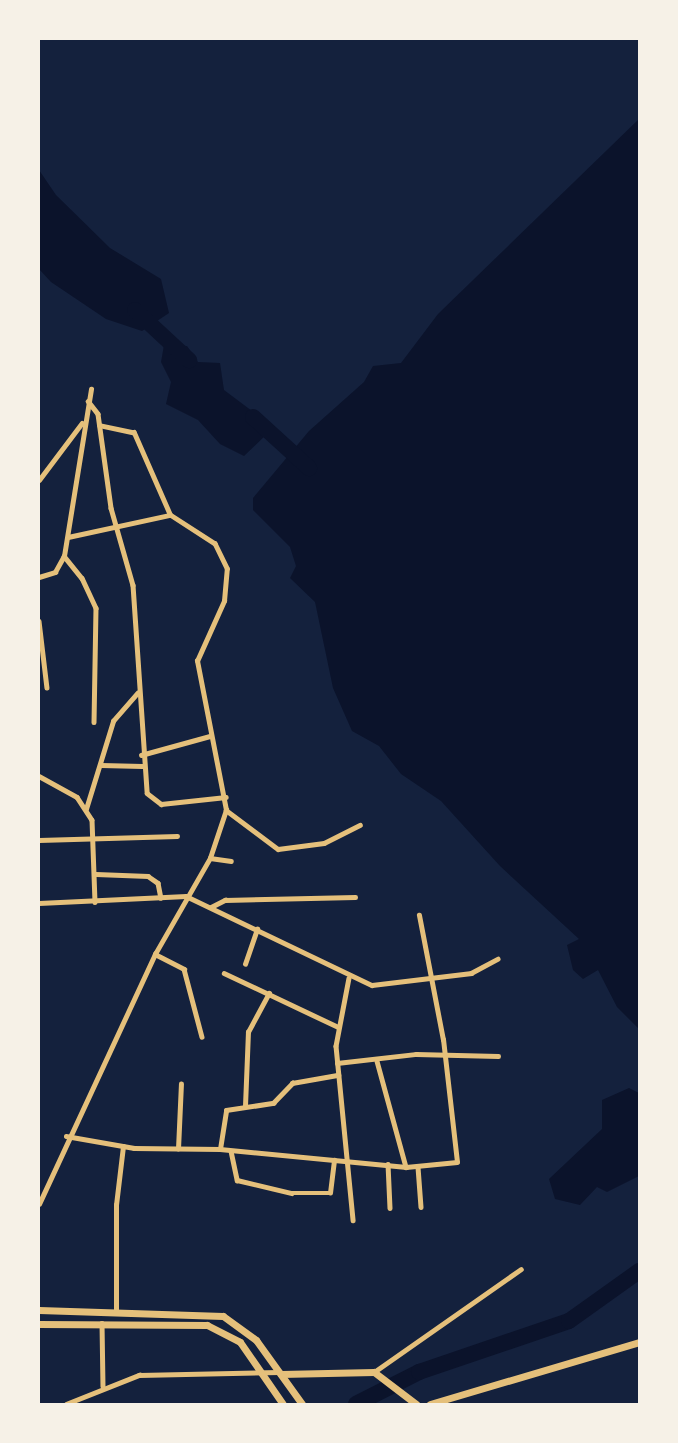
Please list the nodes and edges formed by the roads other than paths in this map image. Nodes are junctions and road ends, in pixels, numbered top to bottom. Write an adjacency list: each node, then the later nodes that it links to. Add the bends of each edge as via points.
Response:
1 (91, 389): 2 (street)
2 (88, 401): 3 (street); 4 (street)
3 (82, 422): 5 (street); 8 (street)
4 (100, 426): 6 (street, via 127,429 138,438); 7 (street)
5 (39, 480)
6 (170, 515): 7 (street); 16 (street, via 215,544 227,569 224,601 197,662)
7 (117, 528): 8 (street); 14 (street, via 133,585)
8 (68, 537): 9 (street)
9 (64, 556): 10 (street, via 55,572); 15 (street, via 82,578 96,608)
10 (39, 577)
11 (39, 621): 12 (street)
12 (40, 644): 13 (street)
13 (47, 688)
14 (137, 693): 17 (street); 18 (street, via 113,721)
15 (94, 722)
16 (210, 736): 17 (street); 21 (street)
17 (141, 755): 19 (street)
18 (101, 765): 19 (street); 22 (street)
19 (142, 766): 21 (street, via 147,793 160,804)
20 (39, 776): 22 (street, via 64,787)
21 (226, 797): 23 (street)
22 (86, 809): 27 (street)
23 (226, 810): 24 (street, via 278,849 324,843); 28 (street)
24 (360, 825)
25 (177, 836): 27 (street)
26 (39, 840): 27 (street)
27 (96, 840): 30 (street)
28 (210, 858): 29 (street); 31 (street)
29 (231, 861)
30 (96, 874): 33 (street, via 148,876 158,883); 34 (street)
31 (186, 896): 33 (street); 36 (street); 39 (street)
32 (355, 897): 36 (street, via 225,900)
33 (161, 898): 34 (street)
34 (95, 902): 35 (street)
35 (39, 903)
36 (211, 907): 38 (street)
37 (418, 915): 43 (street)
38 (257, 929): 41 (street); 44 (street)
39 (155, 954): 47 (street, via 184,969); 55 (street)
40 (497, 959): 43 (street, via 471,973)
41 (244, 964)
42 (224, 973): 45 (street)
43 (429, 977): 44 (street, via 384,986); 48 (street)
44 (349, 978): 46 (street)
45 (269, 993): 46 (street); 54 (street, via 248,1032)
46 (338, 1027): 51 (street)
47 (202, 1037)
48 (443, 1054): 49 (street); 50 (street); 64 (street, via 458,1157 451,1164)
49 (498, 1056)
50 (377, 1061): 51 (street); 63 (street)
51 (338, 1063): 52 (street)
52 (338, 1075): 54 (street, via 292,1083 273,1103); 61 (street)
53 (181, 1084): 57 (street)
54 (244, 1107): 58 (street, via 224,1113)
55 (66, 1136): 56 (street); 65 (street)
56 (123, 1146): 57 (street); 71 (street, via 116,1205)
57 (178, 1149): 58 (street)
58 (220, 1149): 59 (street)
59 (231, 1151): 60 (street); 60 (street, via 237,1180 291,1193 330,1193)
60 (334, 1160): 61 (street)
61 (348, 1162): 62 (street); 68 (street)
62 (388, 1164): 63 (street); 67 (street)
63 (406, 1167): 64 (street)
64 (418, 1167): 66 (street)
65 (39, 1204)
66 (421, 1207)
67 (390, 1209)
68 (353, 1220)
69 (521, 1269): 76 (street)
70 (39, 1310): 71 (main road)
71 (116, 1311): 77 (main road, via 223,1316 256,1340)
72 (102, 1323): 73 (main road); 75 (main road, via 207,1325 240,1342); 78 (street)
73 (39, 1324)
74 (639, 1342): 83 (main road)
75 (263, 1372): 77 (street); 78 (street, via 169,1371); 79 (main road)
76 (374, 1372): 77 (main road); 80 (main road, via 388,1377)
77 (280, 1373): 82 (main road)
78 (103, 1386): 81 (street)
79 (281, 1401)
80 (412, 1402)
81 (66, 1404)
82 (302, 1404)
83 (430, 1404)

